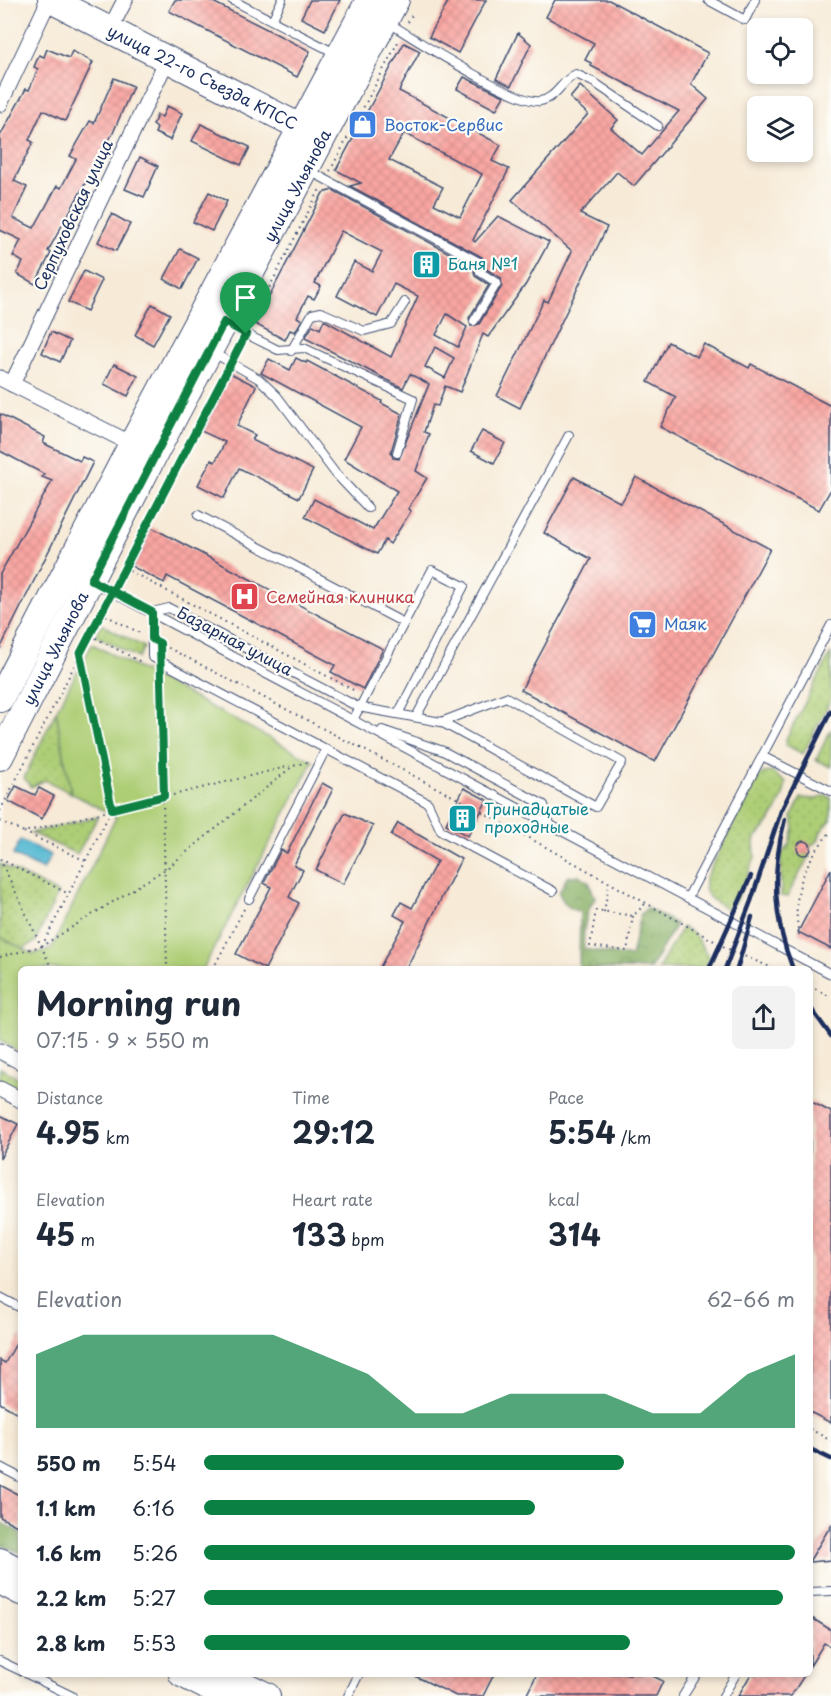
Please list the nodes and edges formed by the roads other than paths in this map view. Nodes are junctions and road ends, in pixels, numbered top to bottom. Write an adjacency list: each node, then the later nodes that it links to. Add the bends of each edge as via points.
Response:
1 (50, 0): 10 (main road, улица 22-го Съезда КПСС); 13 (street)
2 (125, 0): 10 (street)
3 (232, 0): 9 (lane)
4 (282, 0): 9 (lane)
5 (369, 0): 11 (main road, улица Ульянова)
6 (708, 0): 7 (lane, via 745,20)
7 (755, 0)
8 (400, 16): 14 (lane, via 454,62 520,97 536,102 551,98 576,74); 15 (main road, улица Ульянова)
9 (272, 20): 11 (lane)
10 (109, 31): 12 (main road, улица 22-го Съезда КПСС)
11 (339, 56): 15 (main road, улица Ульянова)
12 (167, 60): 15 (main road, улица 22-го Съезда КПСС); 22 (street, Серпуховская улица)
13 (0, 104)
14 (658, 126)
15 (312, 133): 16 (main road, улица Ульянова); 24 (main road, улица Ульянова)
16 (316, 174): 18 (lane, via 479,262 480,272 496,283); 19 (main road, улица Ульянова)
17 (405, 302): 20 (lane, via 392,324 364,331 321,312 312,314)
18 (474, 321)
19 (235, 328): 20 (lane, via 278,350); 21 (main road, улица Ульянова)
20 (291, 351): 25 (lane, via 304,348 413,399)
21 (220, 357): 26 (main road, улица Ульянова); 27 (lane, via 259,379 278,396 335,473)
22 (6, 381): 24 (street)
23 (569, 435): 36 (lane)
24 (132, 444): 26 (street); 29 (main road, улица Ульянова)
25 (397, 453)
26 (154, 455): 29 (main road, улица Ульянова)
27 (368, 508)
28 (198, 515): 31 (lane)
29 (86, 578): 30 (lane, Базарная улица); 33 (main road, улица Ульянова); 41 (main road, улица Ульянова)
30 (152, 612): 34 (lane, via 169,608); 37 (lane, Базарная улица); 39 (lane, via 152,657)
31 (404, 623): 34 (lane); 35 (lane, via 432,570 464,586)
32 (831, 625): 40 (lane)
33 (0, 699)
34 (360, 707): 35 (lane); 37 (lane)
35 (398, 714): 36 (lane)
36 (416, 717): 38 (lane)
37 (353, 720): 43 (lane, Базарная улица); 43 (lane, via 443,751 544,805)
38 (441, 722): 38 (lane, via 506,697 622,762 596,807)
39 (326, 749): 44 (lane, via 428,803 441,831); 46 (lane)
40 (762, 756): 42 (lane); 45 (lane)
41 (0, 757)
42 (831, 791)
43 (550, 824): 45 (lane, Базарная улица)
44 (553, 891)
45 (688, 897): 47 (lane, Базарная улица)
46 (249, 899)
47 (809, 966)
48 (813, 968): 49 (lane, Базарная улица)
49 (831, 974)
50 (0, 1051): 51 (street)
51 (18, 1060)
52 (0, 1089): 53 (street)
53 (18, 1098)
54 (0, 1297): 55 (lane)
55 (18, 1306)
56 (0, 1467): 57 (lane)
57 (18, 1476)
58 (831, 1591): 59 (lane)
59 (813, 1592)
60 (0, 1661): 61 (lane)
61 (18, 1670)
62 (33, 1677): 69 (lane)
63 (193, 1677): 67 (main road)
64 (358, 1677): 68 (lane)
65 (694, 1677): 71 (lane)
66 (734, 1677): 72 (lane)
67 (229, 1687): 70 (main road)
68 (351, 1695)
69 (72, 1696)
70 (267, 1696)
71 (683, 1696)
72 (723, 1696)

